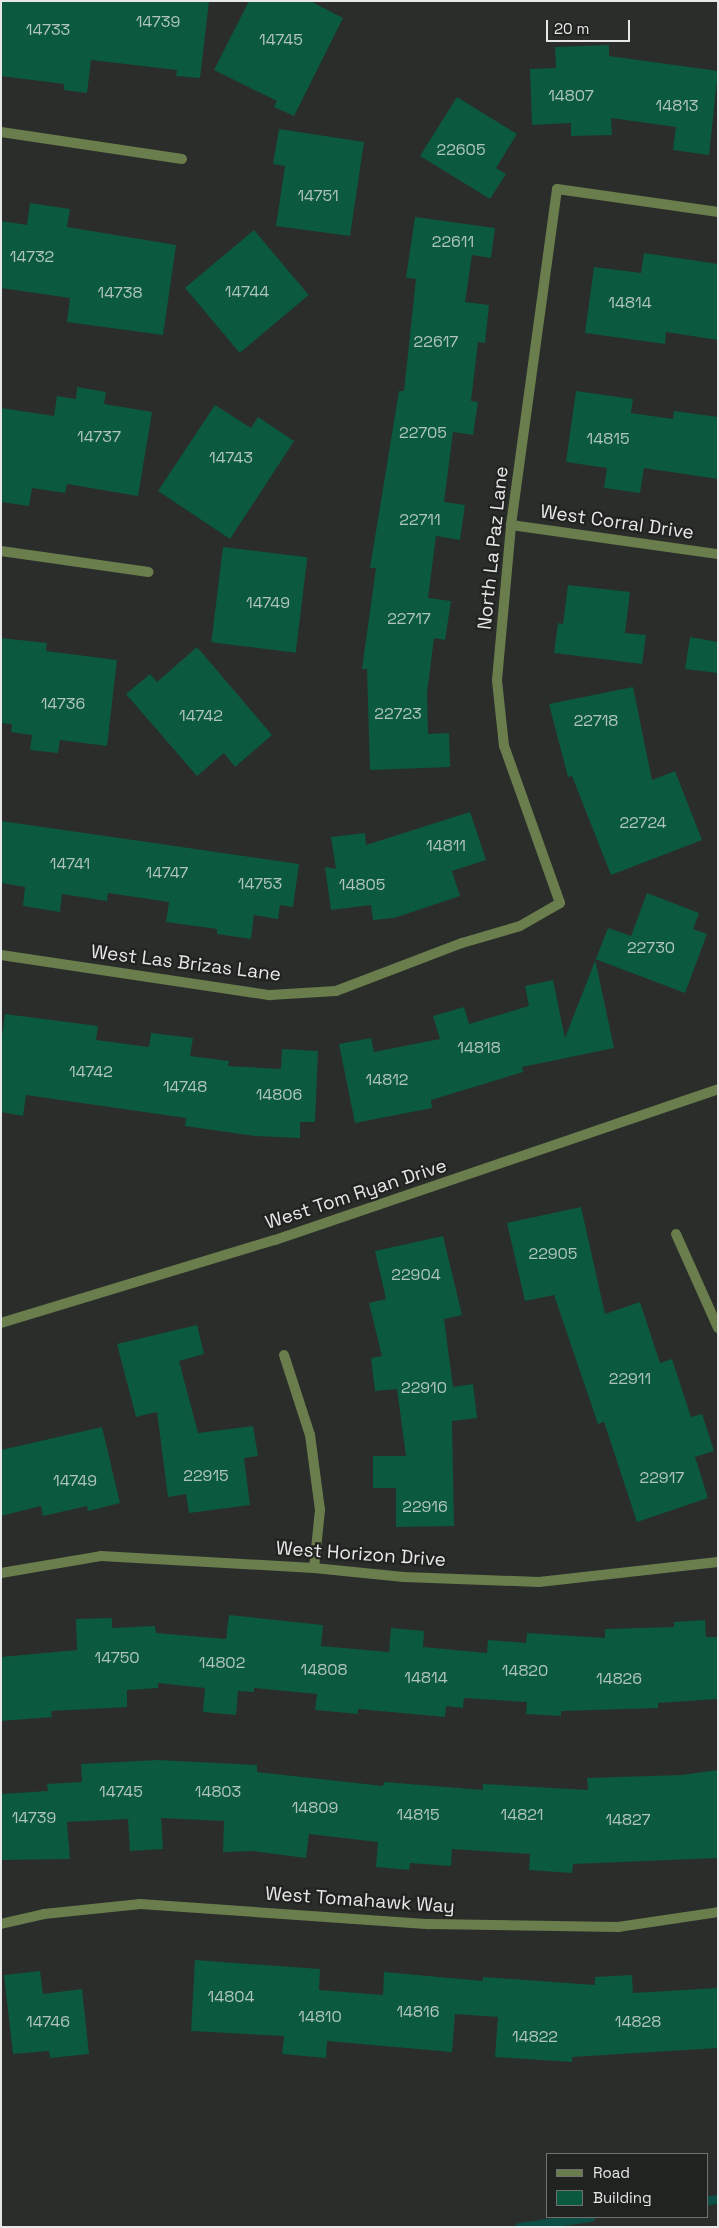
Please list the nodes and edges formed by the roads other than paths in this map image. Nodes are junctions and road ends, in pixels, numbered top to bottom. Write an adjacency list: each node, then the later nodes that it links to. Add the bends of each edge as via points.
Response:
1 (1, 132): 2 (street)
2 (182, 160)
3 (718, 212): 4 (street, North La Paz Lane, via 557,189)
4 (511, 525): 6 (street, West Corral Drive); 8 (street, North La Paz Lane, via 497,680 504,746)
5 (1, 551): 7 (street)
6 (718, 554)
7 (150, 572)
8 (560, 903): 9 (street, West Las Brizas Lane, via 520,926 462,943 336,991 270,995)
9 (1, 955)
10 (718, 1088): 12 (street, West Tom Ryan Drive, via 294,1234)
11 (676, 1234): 13 (street)
12 (1, 1323)
13 (718, 1328)
14 (284, 1355): 16 (street, via 310,1435 320,1510)
15 (718, 1562): 16 (street, West Horizon Drive, via 539,1582 404,1577)
16 (314, 1568): 17 (street, West Horizon Drive, via 101,1556)
17 (1, 1572)
18 (718, 1912): 19 (street, West Tomahawk Way, via 608,1927 429,1924 140,1904 44,1914)
19 (1, 1924)

